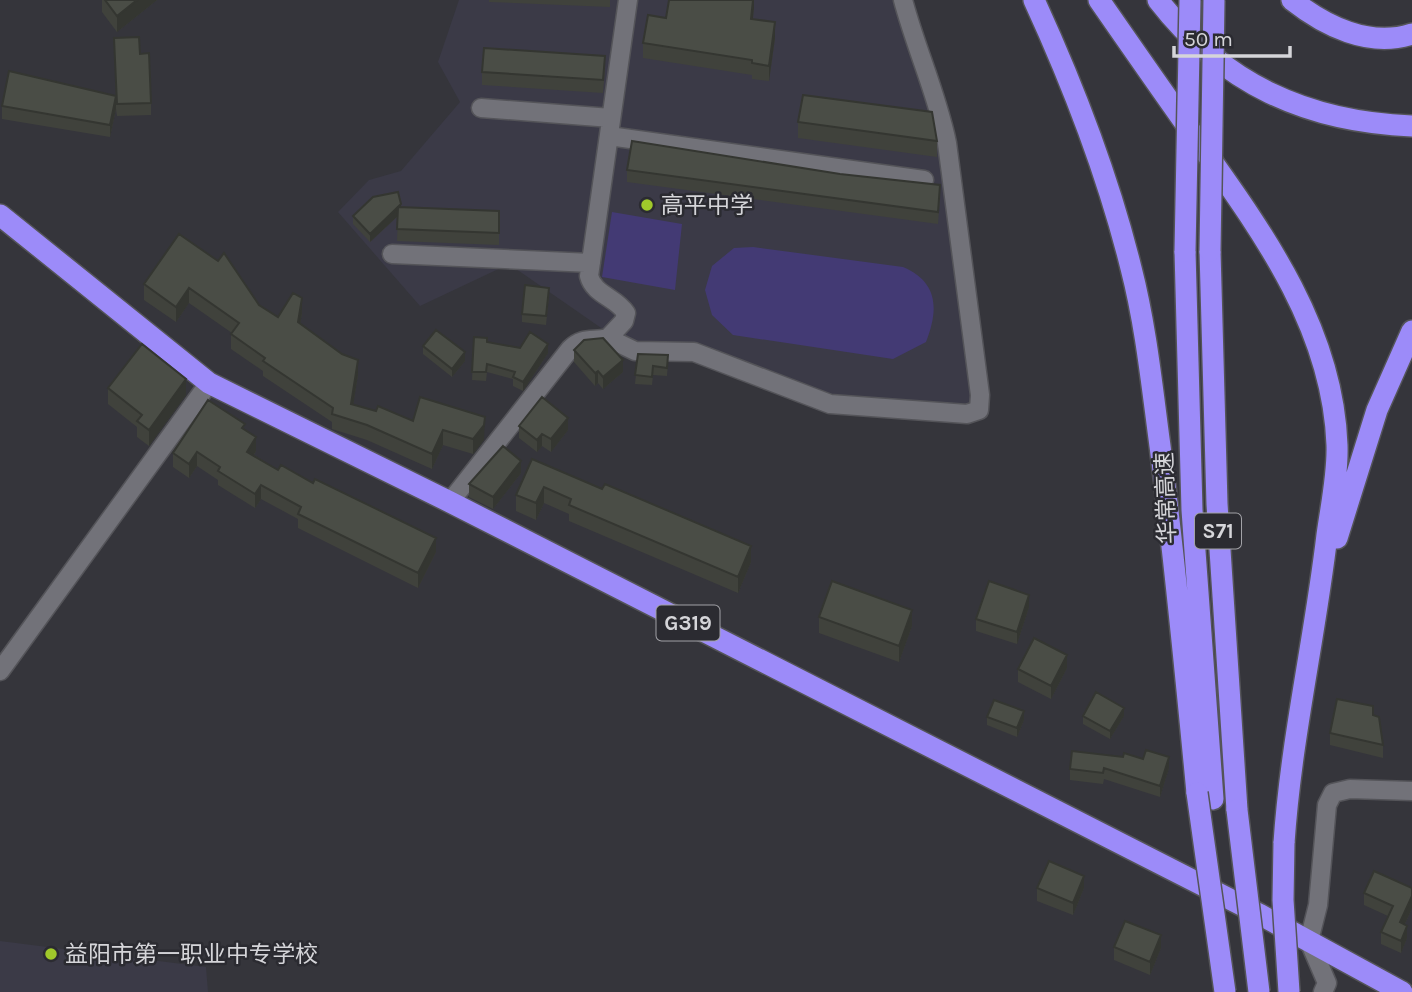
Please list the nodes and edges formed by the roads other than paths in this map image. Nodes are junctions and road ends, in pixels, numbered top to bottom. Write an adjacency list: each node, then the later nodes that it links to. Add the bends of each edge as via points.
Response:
1 (628, 0): 11 (street)
2 (903, 0): 19 (street, via 947,143 981,395 979,410 967,414 842,406 694,352 635,351)
3 (1034, 0): 25 (highway, via 1078,99 1132,271 1146,346)
4 (1099, 0): 22 (highway, via 1248,211 1283,267 1313,330 1332,390 1337,448)
5 (1158, 0): 12 (highway, via 1236,76 1283,101 1329,117)
6 (1189, 0): 25 (highway, 华常高速 / S71, bridge, via 1185,251)
7 (1214, 0): 29 (highway, S71, bridge, via 1210,251 1217,504 1237,810)
8 (1292, 0): 9 (highway, via 1340,31 1373,37)
9 (1412, 34)
10 (481, 107): 11 (street)
11 (611, 118): 13 (street)
12 (1412, 126)
13 (609, 136): 14 (street); 17 (street)
14 (925, 180)
15 (0, 215): 20 (highway, G319)
16 (392, 254): 17 (street)
17 (591, 263): 19 (street, via 591,284 626,313)
18 (1412, 331): 22 (highway, via 1377,410)
19 (608, 338): 21 (street, via 588,338 570,349)
20 (209, 383): 21 (highway, G319); 23 (street)
21 (450, 502): 26 (highway, G319)
22 (1320, 594): 30 (highway, bridge, via 1288,776 1283,900)
23 (0, 671)
24 (1412, 791): 26 (street, via 1350,789 1333,793 1326,805 1318,905)
25 (1205, 796): 27 (highway, bridge); 28 (highway, 华常高速 / S71)
26 (1309, 941): 31 (street, via 1327,983); 32 (highway, G319)
27 (1225, 992)
28 (1235, 992)
29 (1259, 992)
30 (1289, 992)
31 (1323, 992)
32 (1402, 992)

